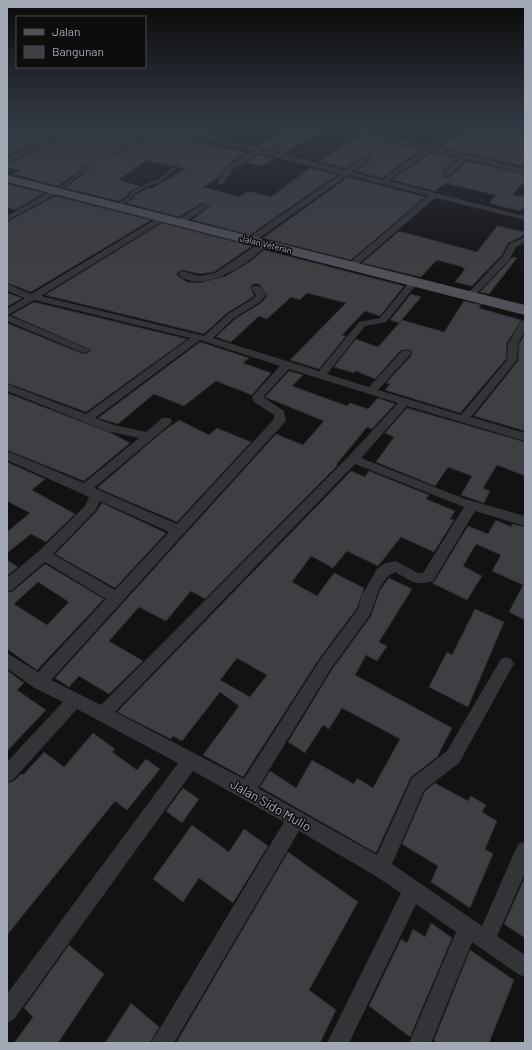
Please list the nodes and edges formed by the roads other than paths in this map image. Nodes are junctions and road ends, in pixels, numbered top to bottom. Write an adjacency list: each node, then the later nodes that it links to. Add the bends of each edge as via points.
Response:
1 (78, 175): 10 (lane)
2 (166, 175): 12 (lane, via 159,181 144,186)
3 (225, 175): 8 (street)
4 (344, 175): 19 (street)
5 (350, 175): 9 (street)
6 (393, 175): 9 (street)
7 (7, 178): 10 (main road, Jalan Veteran)
8 (221, 182)
9 (383, 182): 11 (street)
10 (57, 191): 12 (main road, Jalan Veteran); 16 (street)
11 (434, 195): 15 (street); 20 (street)
12 (117, 206): 14 (main road, Jalan Veteran)
13 (205, 206): 17 (street)
14 (164, 218): 17 (main road, Jalan Veteran); 25 (street)
15 (525, 218)
16 (7, 219)
17 (180, 222): 19 (main road, Jalan Veteran)
18 (525, 239): 26 (street, via 512,246 507,258)
19 (257, 242): 20 (main road, Jalan Veteran); 21 (street, via 224,273 213,278 199,279)
20 (351, 266): 22 (main road, Jalan Veteran)
21 (182, 274)
22 (414, 282): 26 (main road, Jalan Veteran); 35 (street, via 384,320 362,324)
23 (7, 287): 25 (street, via 21,294)
24 (256, 288): 31 (street, via 260,292 257,300)
25 (35, 296): 28 (street); 31 (street)
26 (470, 296): 27 (main road, Jalan Veteran)
27 (525, 310)
28 (7, 313)
29 (7, 318): 32 (street)
30 (525, 322): 40 (street, via 513,344 512,360)
31 (202, 338): 34 (street); 39 (street)
32 (85, 350)
33 (406, 353): 37 (street)
34 (288, 364): 35 (street); 49 (street, via 257,397 280,414 280,420)
35 (322, 374): 37 (street)
36 (7, 388): 39 (street)
37 (372, 390): 38 (street)
38 (405, 402): 40 (street); 45 (street)
39 (86, 418): 42 (street, via 111,428)
40 (464, 418): 43 (street)
41 (166, 421): 42 (street)
42 (148, 436): 46 (street)
43 (525, 437)
44 (7, 455): 46 (street)
45 (353, 459): 47 (street, via 418,487); 57 (street)
46 (89, 491): 49 (street); 50 (street, via 95,497 91,508)
47 (472, 505): 48 (street); 60 (street, via 428,577 419,579 394,566 386,568 366,600 365,611 325,665)
48 (525, 521)
49 (178, 530): 52 (street)
50 (44, 555): 51 (street); 52 (street)
51 (7, 586)
52 (116, 598): 55 (street)
53 (8, 662): 55 (street, Jalan Sido Mulio)
54 (506, 664): 63 (street, via 453,757 442,767 426,774 418,784)
55 (39, 682): 56 (street, Jalan Sido Mulio)
56 (75, 700): 57 (street, Jalan Sido Mulio); 59 (street)
57 (103, 714): 58 (street, Jalan Sido Mulio)
58 (190, 761): 60 (street, Jalan Sido Mulio); 68 (street)
59 (7, 774)
60 (247, 790): 61 (street, Jalan Sido Mulio)
61 (296, 819): 63 (street, Jalan Sido Mulio); 69 (street)
62 (525, 850): 66 (street)
63 (381, 868): 64 (street, Jalan Sido Mulio)
64 (413, 890): 65 (street, Jalan Sido Mulio); 70 (street)
65 (468, 928): 66 (street, Jalan Sido Mulio); 71 (street)
66 (486, 939): 67 (street, Jalan Sido Mulio)
67 (525, 967)
68 (7, 1012)
69 (162, 1043)
70 (338, 1043)
71 (420, 1043)

